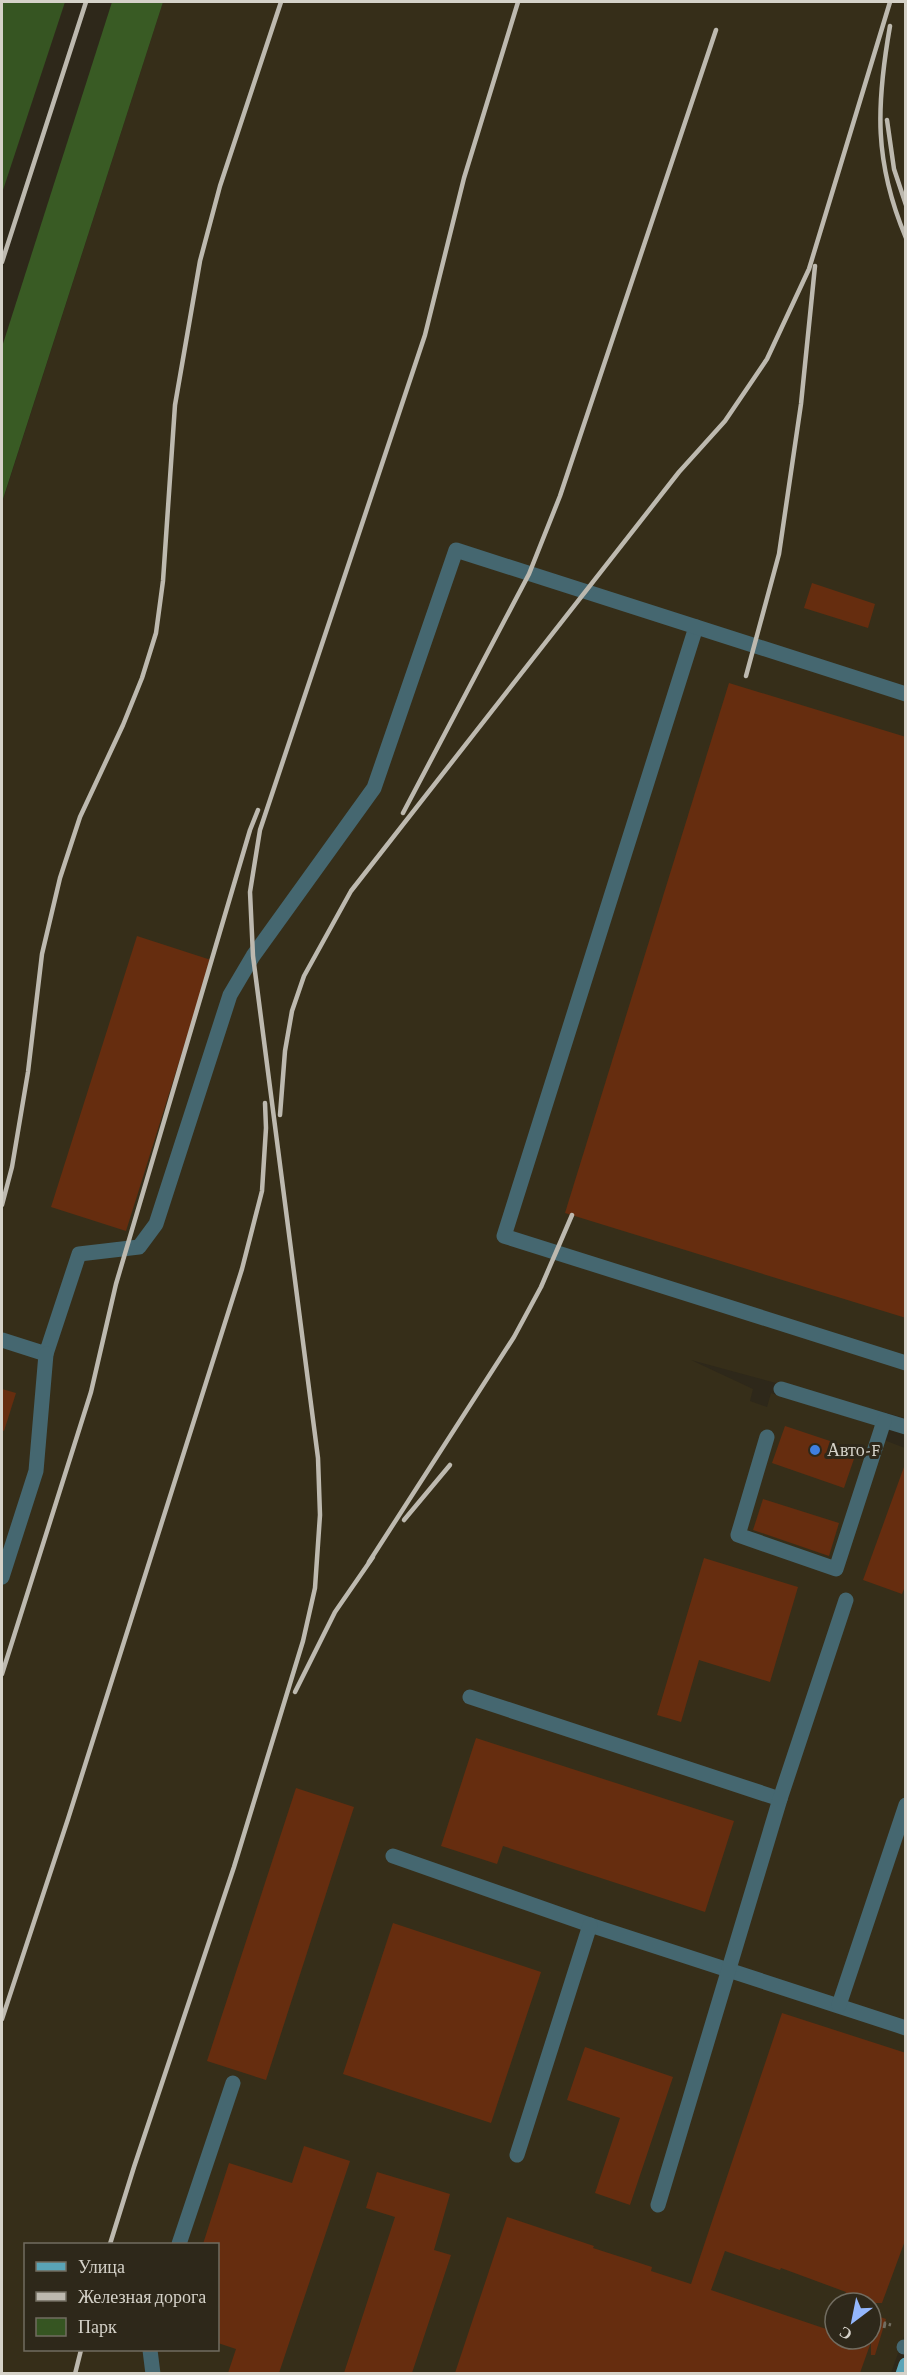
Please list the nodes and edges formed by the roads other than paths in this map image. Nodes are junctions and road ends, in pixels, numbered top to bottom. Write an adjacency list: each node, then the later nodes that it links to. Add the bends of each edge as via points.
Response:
1 (696, 627): 2 (lane); 4 (lane, via 456,550 374,788 253,956 230,995 156,1224 139,1247 79,1254); 5 (lane, via 504,1236)
2 (906, 694)
3 (2, 1340): 4 (lane)
4 (46, 1354): 10 (lane, via 36,1471)
5 (906, 1363)
6 (781, 1389): 7 (lane)
7 (884, 1421): 8 (lane); 9 (lane, via 836,1569 738,1535)
8 (906, 1427)
9 (767, 1437)
10 (2, 1577)
11 (846, 1600): 13 (lane)
12 (470, 1697): 13 (lane)
13 (780, 1799): 17 (lane)
14 (906, 1805): 18 (lane)
15 (393, 1856): 16 (lane)
16 (590, 1925): 17 (lane); 21 (lane)
17 (730, 1969): 18 (lane); 22 (lane)
18 (839, 2005): 19 (lane)
19 (906, 2028)
20 (233, 2083): 23 (lane)
21 (517, 2155)
22 (658, 2205)
23 (179, 2243)
24 (150, 2351): 26 (lane)
25 (906, 2365): 27 (main road)
26 (153, 2373)
27 (903, 2373)

